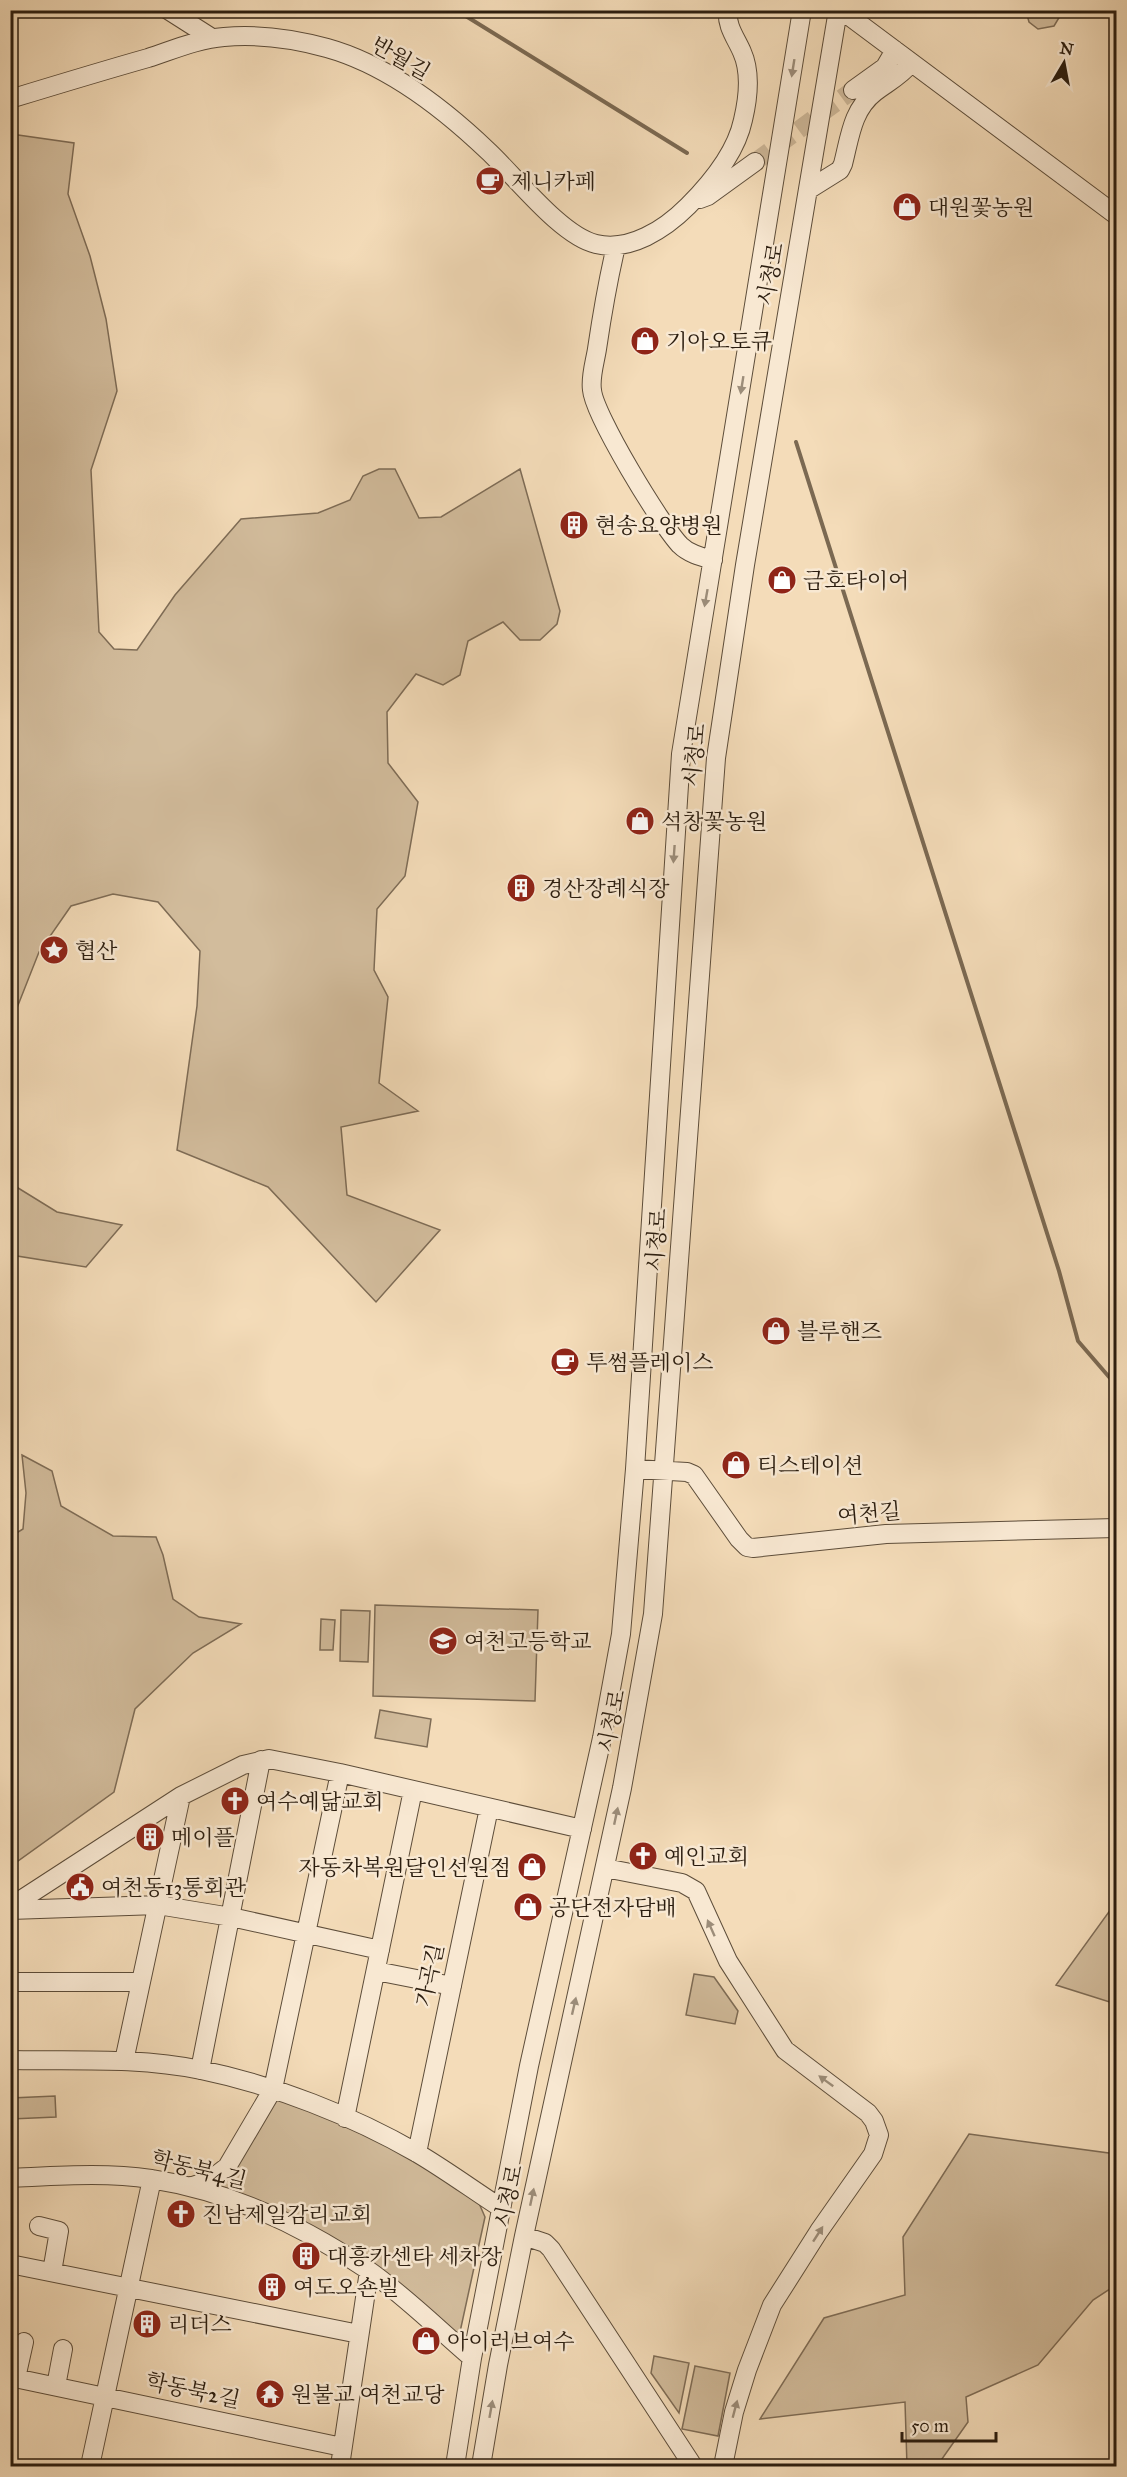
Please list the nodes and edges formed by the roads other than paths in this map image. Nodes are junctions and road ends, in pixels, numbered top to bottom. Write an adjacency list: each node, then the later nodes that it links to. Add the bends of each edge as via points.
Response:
1 (168, 10): 5 (street)
2 (728, 10): 12 (street, 반월길, via 728,23 746,67 743,120 727,158)
3 (802, 10): 17 (street, 시청로, one-way to 17)
4 (840, 10): 6 (street); 11 (street, 시청로)
5 (212, 38): 9 (street, 반월길); 14 (street, 반월길, via 254,36 301,42 346,54 381,71 461,127)
6 (895, 50): 7 (street); 8 (street, via 885,67)
7 (911, 63): 11 (street, via 903,74 865,100 854,119 840,170); 13 (street)
8 (853, 90)
9 (10, 99)
10 (755, 162): 12 (street, via 708,196)
11 (808, 190): 19 (street, 시청로, via 780,398 716,758)
12 (693, 201): 15 (street, 반월길, via 661,228)
13 (1116, 215)
14 (585, 241): 15 (street, 반월길); 16 (street, via 604,260)
15 (616, 246): 16 (street)
16 (608, 283): 17 (street, via 593,398 668,529 688,551)
17 (713, 560): 18 (street, 시청로, one-way to 18, via 681,754)
18 (635, 1469): 19 (street, 여천길); 26 (street, 시청로, via 621,1634)
19 (664, 1470): 20 (street, 여천길, via 694,1475 739,1539 753,1548 886,1534); 27 (street, 시청로, one-way to 19, via 653,1614)
20 (1116, 1528)
21 (261, 1760): 22 (street, via 276,1759); 24 (street, via 222,1774); 30 (street)
22 (340, 1773): 23 (street); 31 (street)
23 (413, 1790): 25 (street); 32 (street)
24 (181, 1796): 28 (street); 29 (street)
25 (489, 1808): 26 (street); 36 (street, 가곡길)
26 (582, 1829): 39 (street, 시청로)
27 (605, 1868): 41 (street, 시청로, one-way to 27); 68 (street, one-way to 27, via 734,2412 772,2305 870,2159 879,2135 868,2113 785,2050 728,1961 696,1891 682,1883)
28 (158, 1905): 29 (street); 30 (street); 35 (street)
29 (10, 1908)
30 (231, 1917): 31 (street); 40 (street)
31 (306, 1935): 32 (street); 42 (street)
32 (380, 1950): 33 (street)
33 (376, 1971): 36 (street); 43 (street)
34 (10, 1982): 35 (street)
35 (140, 1982): 38 (street)
36 (452, 1986): 44 (street, 가곡길)
37 (10, 2060): 38 (street)
38 (124, 2061): 40 (street)
39 (529, 2066): 41 (street); 48 (street, 시청로)
40 (200, 2070): 42 (street)
41 (559, 2071): 50 (street, 시청로, one-way to 41)
42 (273, 2089): 43 (street); 47 (street, via 227,2167 210,2180)
43 (345, 2118): 44 (street)
44 (417, 2153): 48 (street)
45 (10, 2178): 46 (street, 학동북4길)
46 (152, 2179): 47 (street, 학동북4길); 54 (street)
47 (190, 2187): 52 (street, 학동북4길, via 273,2216)
48 (501, 2208): 58 (street, 시청로)
49 (39, 2226): 53 (street, via 59,2230)
50 (524, 2236): 66 (street, 시청로, one-way to 50); 67 (street, via 551,2249)
51 (10, 2264): 53 (street)
52 (369, 2271): 55 (street); 58 (street, 학동북4길)
53 (52, 2272): 54 (street)
54 (127, 2288): 55 (street); 61 (street)
55 (359, 2334): 62 (street)
56 (24, 2342): 59 (street)
57 (63, 2349): 60 (street)
58 (472, 2358): 65 (street, 시청로)
59 (13, 2378): 60 (street, 학동북2길)
60 (56, 2386): 61 (street, 학동북2길)
61 (105, 2396): 62 (street, 학동북2길); 63 (street)
62 (342, 2447): 64 (street)
63 (90, 2466)
64 (340, 2466)
65 (454, 2466)
66 (481, 2466)
67 (693, 2466)
68 (723, 2466)

